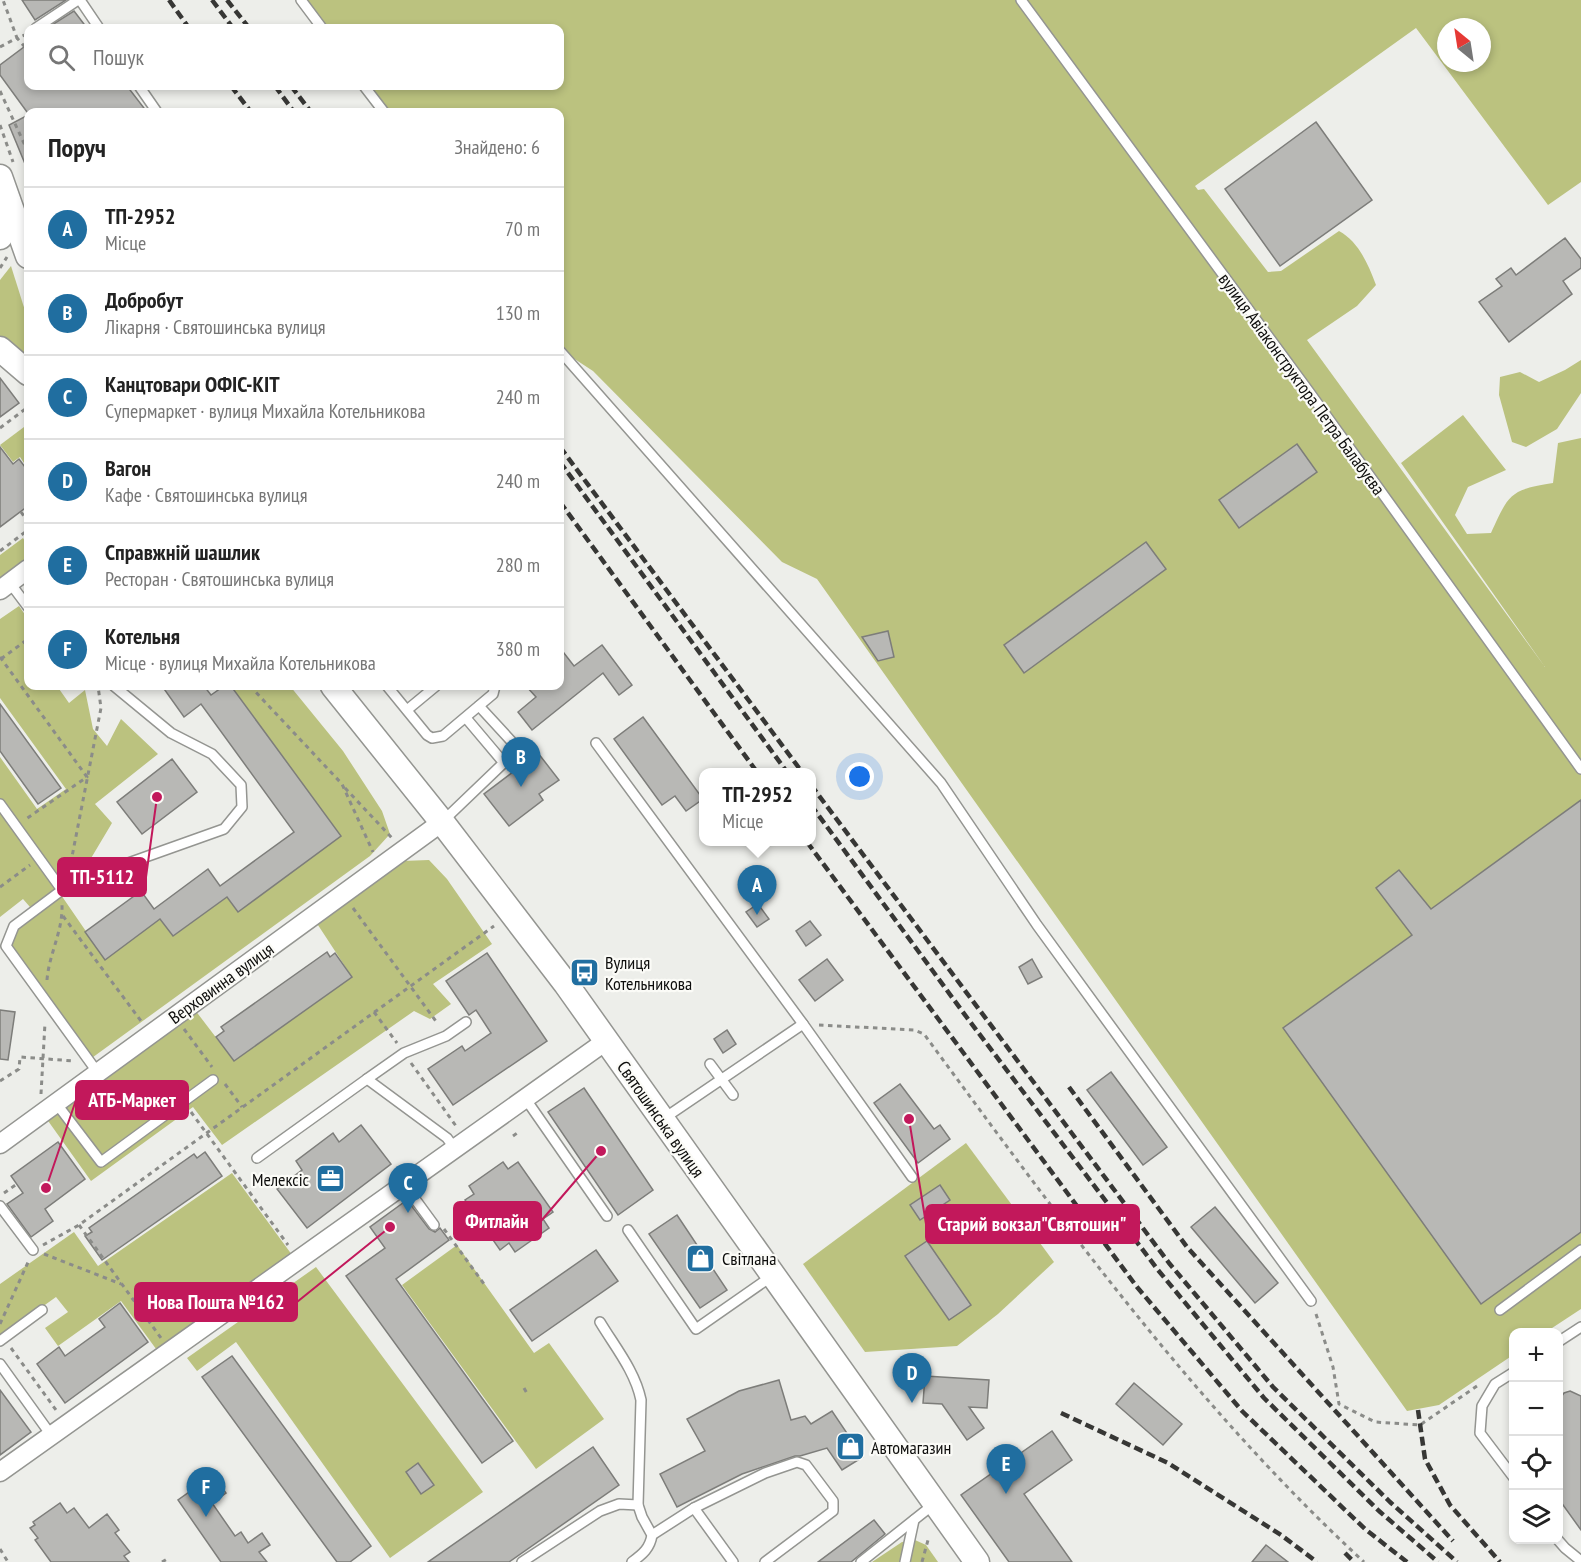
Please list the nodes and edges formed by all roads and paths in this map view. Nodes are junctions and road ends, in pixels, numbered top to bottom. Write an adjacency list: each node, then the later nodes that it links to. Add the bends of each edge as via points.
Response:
1 (3, 0): 9 (path)
2 (79, 0): 5 (lane); 6 (lane)
3 (301, 0): 7 (lane)
4 (1021, 0): 47 (lane, вулиця Авіаконструктора Петра Балабуєва)
5 (42, 24)
6 (96, 24)
7 (319, 24)
8 (24, 35): 9 (path)
9 (17, 38): 10 (path); 11 (path)
10 (24, 46)
11 (0, 47)
12 (142, 90): 15 (lane)
13 (367, 90): 16 (lane)
14 (0, 91): 17 (path)
15 (154, 108)
16 (381, 108)
17 (24, 143)
18 (4, 188): 19 (main road); 19 (main road)
19 (12, 249): 20 (path)
20 (0, 268)
21 (0, 349): 23 (main road)
22 (564, 356): 103 (lane, via 941,783 1044,935)
23 (24, 370)
24 (24, 410): 25 (path)
25 (0, 428)
26 (21, 512): 27 (path)
27 (24, 516)
28 (24, 533): 29 (path)
29 (0, 551)
30 (24, 572): 31 (street)
31 (5, 586): 32 (lane)
32 (24, 603)
33 (24, 642): 34 (path)
34 (0, 658): 48 (path)
35 (99, 690): 48 (path, via 101,708)
36 (119, 690): 57 (lane, via 171,733 212,754 242,785 242,807 224,829)
37 (254, 690): 49 (path)
38 (336, 690): 51 (main road, Святошинська вулиця)
39 (390, 690): 43 (lane)
40 (431, 690): 43 (lane)
41 (494, 690): 42 (lane)
42 (479, 706): 44 (lane); 46 (lane, via 513,743 513,754)
43 (407, 710): 44 (lane, via 432,738 442,736)
44 (466, 718): 46 (lane)
45 (596, 743): 65 (lane)
46 (504, 763): 51 (lane)
47 (1581, 769)
48 (87, 777): 52 (path); 57 (path, via 69,874)
49 (342, 784): 53 (path); 54 (path)
50 (0, 804): 52 (lane)
51 (442, 822): 67 (main road, Святошинська вулиця); 70 (street, Верховинна вулиця)
52 (16, 826): 55 (lane)
53 (395, 841)
54 (375, 856)
55 (39, 859): 56 (path); 57 (lane)
56 (0, 887)
57 (62, 890): 70 (lane, via 14,926 6,946)
58 (352, 907): 61 (path)
59 (63, 916): 64 (path)
60 (494, 926): 61 (path)
61 (410, 986): 62 (path); 66 (path)
62 (374, 1012): 68 (path); 82 (path)
63 (466, 1022): 66 (lane)
64 (143, 1024)
65 (803, 1024): 72 (lane); 87 (lane); 140 (path, via 914,1030 924,1034 1167,1353 1239,1436)
66 (446, 1036): 68 (lane)
67 (606, 1041): 76 (street); 79 (main road, Святошинська вулиця)
68 (404, 1053): 71 (lane); 80 (path)
69 (710, 1064): 72 (lane)
70 (94, 1067): 74 (path, via 20,1057 19,1070); 78 (street, Верховинна вулиця)
71 (367, 1079): 85 (lane, via 447,1138); 86 (lane)
72 (721, 1079): 75 (lane); 79 (lane)
73 (213, 1080): 77 (lane)
74 (0, 1082)
75 (733, 1095)
76 (525, 1098): 85 (street); 92 (lane)
77 (184, 1102): 78 (lane, via 101,1162); 82 (path)
78 (56, 1103): 84 (street, Верховинна вулиця)
79 (661, 1120): 100 (main road, Святошинська вулиця)
80 (459, 1129)
81 (520, 1131): 83 (path)
82 (207, 1133): 93 (path); 96 (path)
83 (513, 1136)
84 (0, 1144)
85 (455, 1149): 89 (street)
86 (257, 1158)
87 (912, 1177)
88 (17, 1184): 90 (path)
89 (404, 1184): 94 (lane); 118 (street)
90 (0, 1196)
91 (0, 1206): 97 (lane)
92 (607, 1216)
93 (80, 1225): 97 (path); 102 (path)
94 (434, 1225)
95 (628, 1230): 100 (lane, via 696,1329)
96 (291, 1248)
97 (33, 1250): 102 (path); 107 (path)
98 (1581, 1250): 105 (lane)
99 (472, 1267): 101 (path)
100 (772, 1276): 121 (main road, Святошинська вулиця)
101 (484, 1284)
102 (123, 1285): 111 (path)
103 (1311, 1300): 114 (path, via 1333,1367 1339,1404 1375,1422 1420,1425)
104 (42, 1310): 109 (lane)
105 (1500, 1310)
106 (600, 1322): 122 (lane, via 638,1386 641,1400)
107 (0, 1324)
108 (1581, 1327): 110 (lane)
109 (2, 1339): 117 (path)
110 (1563, 1339)
111 (163, 1341)
112 (0, 1364): 118 (lane)
113 (1509, 1375): 119 (lane, via 1495,1384 1482,1406 1480,1433)
114 (1485, 1381)
115 (524, 1388): 116 (path)
116 (528, 1395)
117 (59, 1414)
118 (51, 1435): 120 (street)
119 (1509, 1471)
120 (0, 1472)
121 (934, 1504): 124 (lane); 139 (main road, Святошинська вулиця)
122 (638, 1505): 125 (lane); 132 (lane, via 619,1503 600,1511)
123 (694, 1508): 125 (lane); 134 (lane); 135 (lane, via 788,1464 806,1465 833,1501 833,1511)
124 (914, 1520): 136 (lane); 137 (lane)
125 (652, 1534): 133 (lane, via 650,1545)
126 (928, 1540): 138 (path)
127 (1562, 1544): 141 (lane)
128 (0, 1549): 130 (path)
129 (167, 1559): 131 (path)
130 (8, 1562)
131 (162, 1562)
132 (522, 1562)
133 (632, 1562)
134 (733, 1562)
135 (765, 1562)
136 (861, 1562)
137 (905, 1562)
138 (922, 1562)
139 (977, 1562)
140 (1364, 1562)
141 (1581, 1562)

